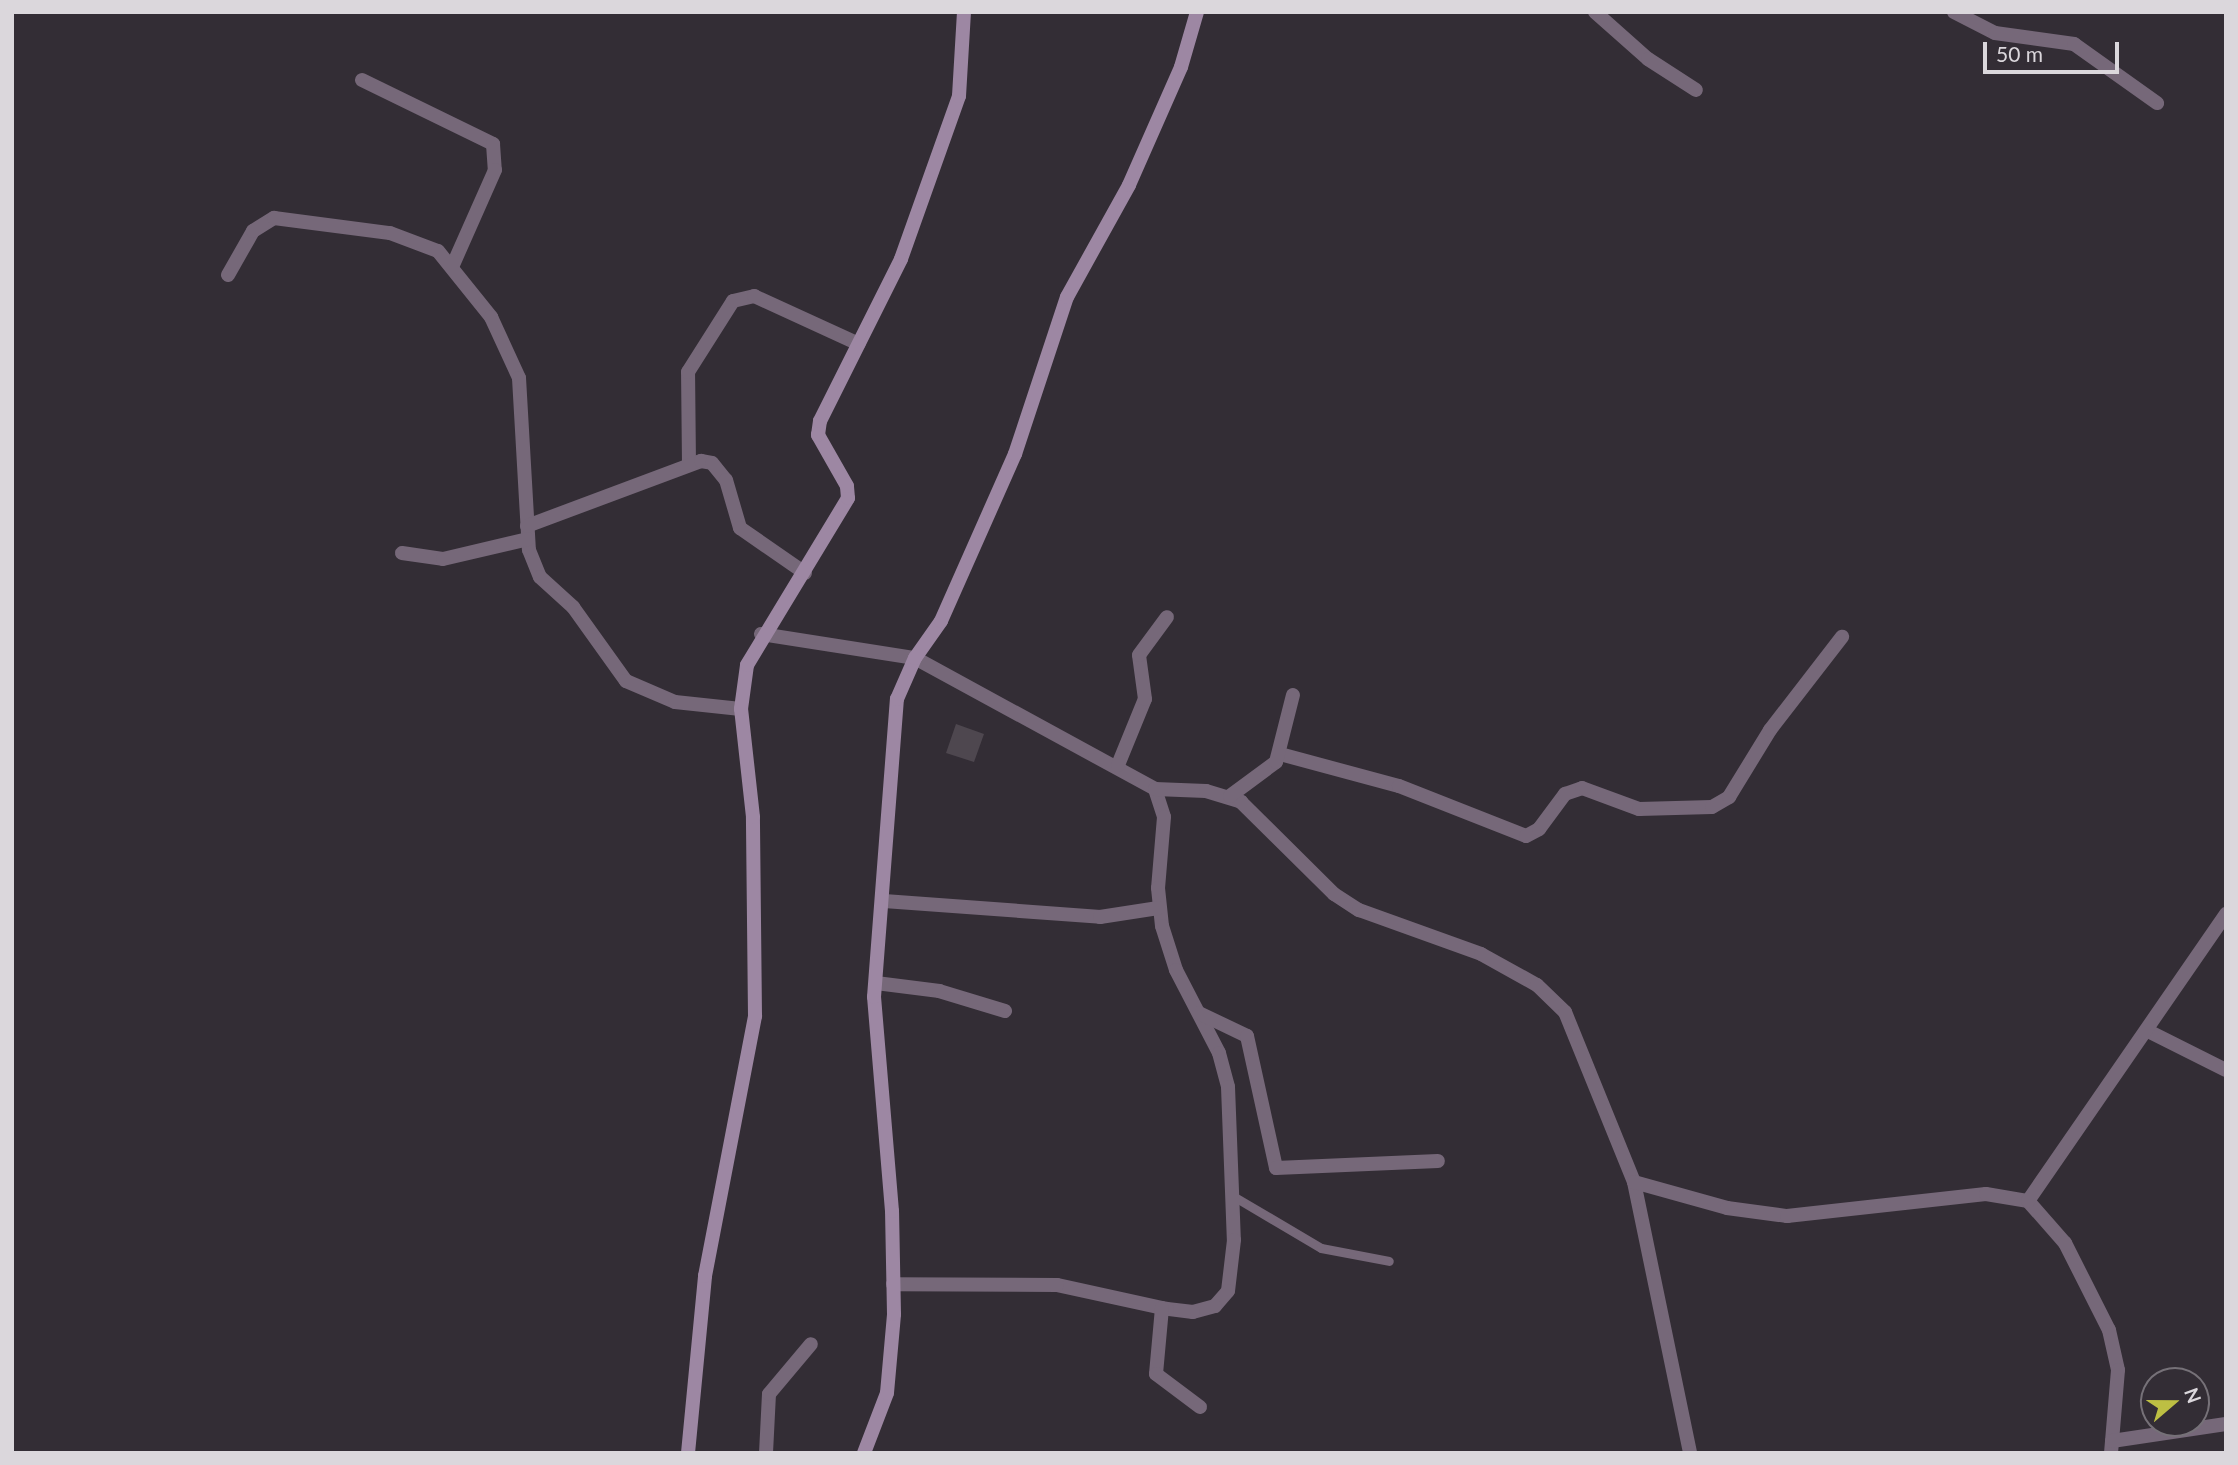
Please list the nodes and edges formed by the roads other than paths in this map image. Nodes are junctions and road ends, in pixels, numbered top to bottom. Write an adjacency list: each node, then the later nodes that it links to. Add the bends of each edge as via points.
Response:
1 (964, 12): 10 (street, via 959,96 901,259)
2 (1197, 12): 18 (street, via 1181,67 1129,185 1067,297 1015,454 941,621)
3 (1595, 12): 6 (street, via 1648,59)
4 (1954, 12): 7 (street, via 1995,33 2074,44)
5 (362, 80): 8 (street, via 493,144 495,170)
6 (1696, 90)
7 (2158, 103)
8 (453, 265): 9 (street, via 415,239 274,218 253,231); 12 (street, via 491,317 519,378)
9 (228, 275)
10 (859, 344): 11 (street, via 754,296 733,301 688,372); 14 (street, via 818,435 841,472 848,498)
11 (689, 464): 12 (street); 14 (street, via 701,461 719,469 740,528)
12 (528, 533): 13 (street, via 443,559); 20 (street, via 540,577 585,623 625,681 674,702)
13 (402, 553)
14 (804, 573): 16 (street)
15 (1167, 617): 22 (street, via 1139,655 1145,699)
16 (761, 634): 18 (street); 20 (street, via 747,665)
17 (1842, 638): 21 (street, via 1770,730 1729,797 1712,807 1639,809 1582,788 1565,794 1539,829 1525,836 1389,783)
18 (915, 657): 22 (street); 25 (street, via 897,699)
19 (1293, 695): 21 (street)
20 (741, 709): 44 (street, via 753,817 755,1016 705,1276)
21 (1280, 754): 24 (street, via 1264,776)
22 (1118, 765): 23 (street)
23 (1156, 789): 24 (street); 26 (street, via 1164,817)
24 (1230, 796): 34 (street, via 1260,816 1315,878 1359,910 1481,954 1556,1000 1579,1035)
25 (884, 901): 26 (street, via 1100,917); 28 (street)
26 (1158, 908): 30 (street, via 1176,970)
27 (2226, 914): 31 (street)
28 (876, 983): 29 (street, via 939,991); 38 (street)
29 (1005, 1011)
30 (1199, 1013): 33 (street, via 1247,1035 1276,1168); 35 (street, via 1228,1087)
31 (2148, 1031): 32 (street); 36 (street)
32 (2226, 1070)
33 (1438, 1161)
34 (1634, 1182): 36 (street, via 1727,1208 1787,1216 1986,1194); 47 (street)
35 (1233, 1196): 37 (lane, via 1321,1248); 39 (street, via 1232,1272 1222,1301 1193,1312)
36 (2028, 1201): 43 (street, via 2065,1242 2109,1330 2118,1370)
37 (1389, 1261)
38 (893, 1284): 39 (street, via 1057,1285); 46 (street, via 887,1393)
39 (1162, 1308): 41 (street, via 1156,1374)
40 (811, 1344): 45 (street, via 769,1394)
41 (1200, 1407)
42 (2226, 1424): 43 (street)
43 (2112, 1447)
44 (688, 1453)
45 (766, 1453)
46 (864, 1453)
47 (1690, 1453)

